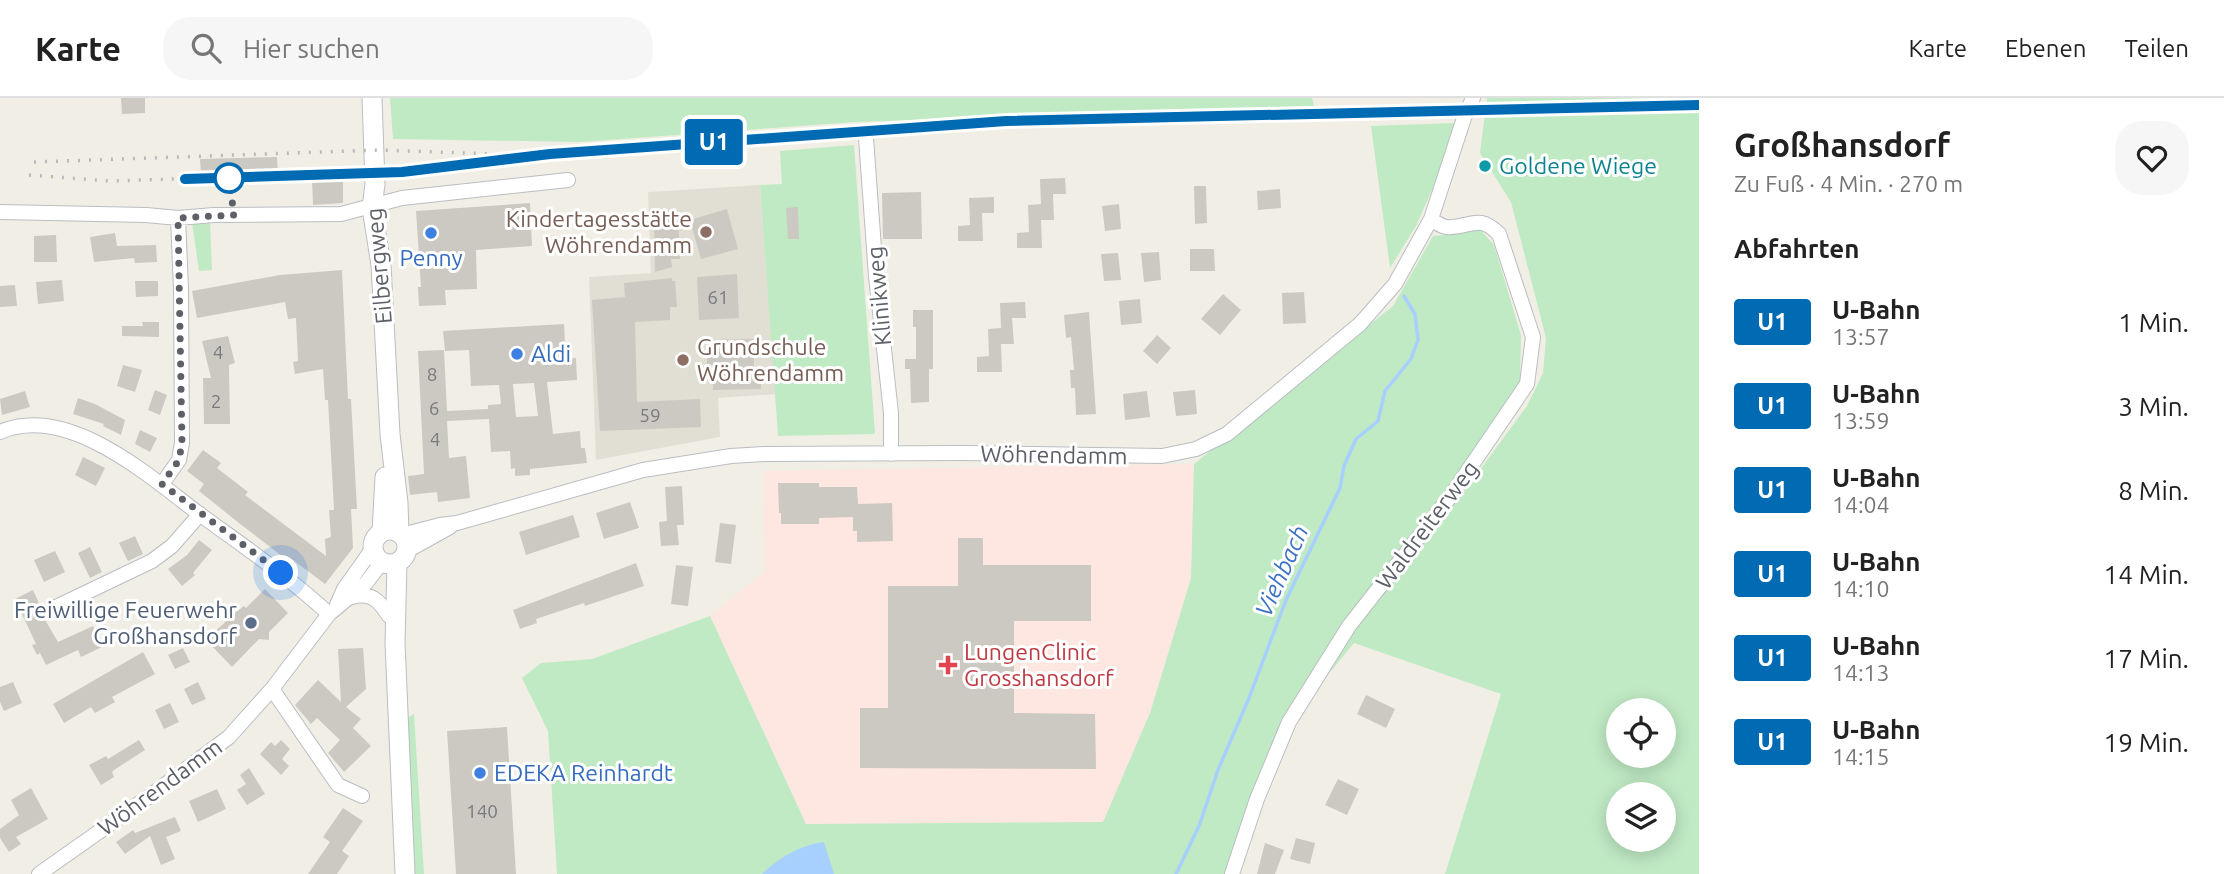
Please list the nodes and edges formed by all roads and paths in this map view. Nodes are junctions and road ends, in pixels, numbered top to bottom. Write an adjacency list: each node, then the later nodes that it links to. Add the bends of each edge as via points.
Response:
1 (372, 98): 5 (main road, Eilbergweg)
2 (1473, 98): 8 (street, Wöhrendamm)
3 (866, 138): 10 (street, Klinikweg)
4 (568, 180): 5 (street, via 402,198)
5 (372, 208): 7 (street, via 341,214); 13 (main road, Eilbergweg, via 381,265 398,503)
6 (0, 212): 7 (street)
7 (178, 218): 11 (street, via 182,443 179,460)
8 (1431, 219): 10 (street, Wöhrendamm, via 1395,284 1360,324 1227,434 1196,449 1162,456); 23 (street, Waldreiterweg, via 1446,227 1481,222 1499,234 1533,337 1527,384 1450,497 1349,626 1289,722)
9 (0, 432): 11 (street, via 37,425 73,433)
10 (891, 454): 13 (street, Wöhrendamm, via 764,454 643,470 457,523)
11 (162, 484): 12 (street)
12 (200, 514): 15 (street, via 152,561); 16 (street)
13 (391, 548): 14 (street, Wöhrendamm); 16 (street, Wöhrendamm, via 344,589); 17 (main road); 18 (main road)
14 (352, 597): 16 (street, Wöhrendamm); 17 (street, via 363,594 377,599)
15 (55, 607)
16 (333, 609): 19 (street, Wöhrendamm)
17 (389, 616): 18 (main road)
18 (395, 643): 22 (main road)
19 (272, 689): 20 (street, via 338,785); 21 (street, Wöhrendamm, via 219,746)
20 (362, 796)
21 (38, 874)
22 (405, 874)
23 (1232, 874)

